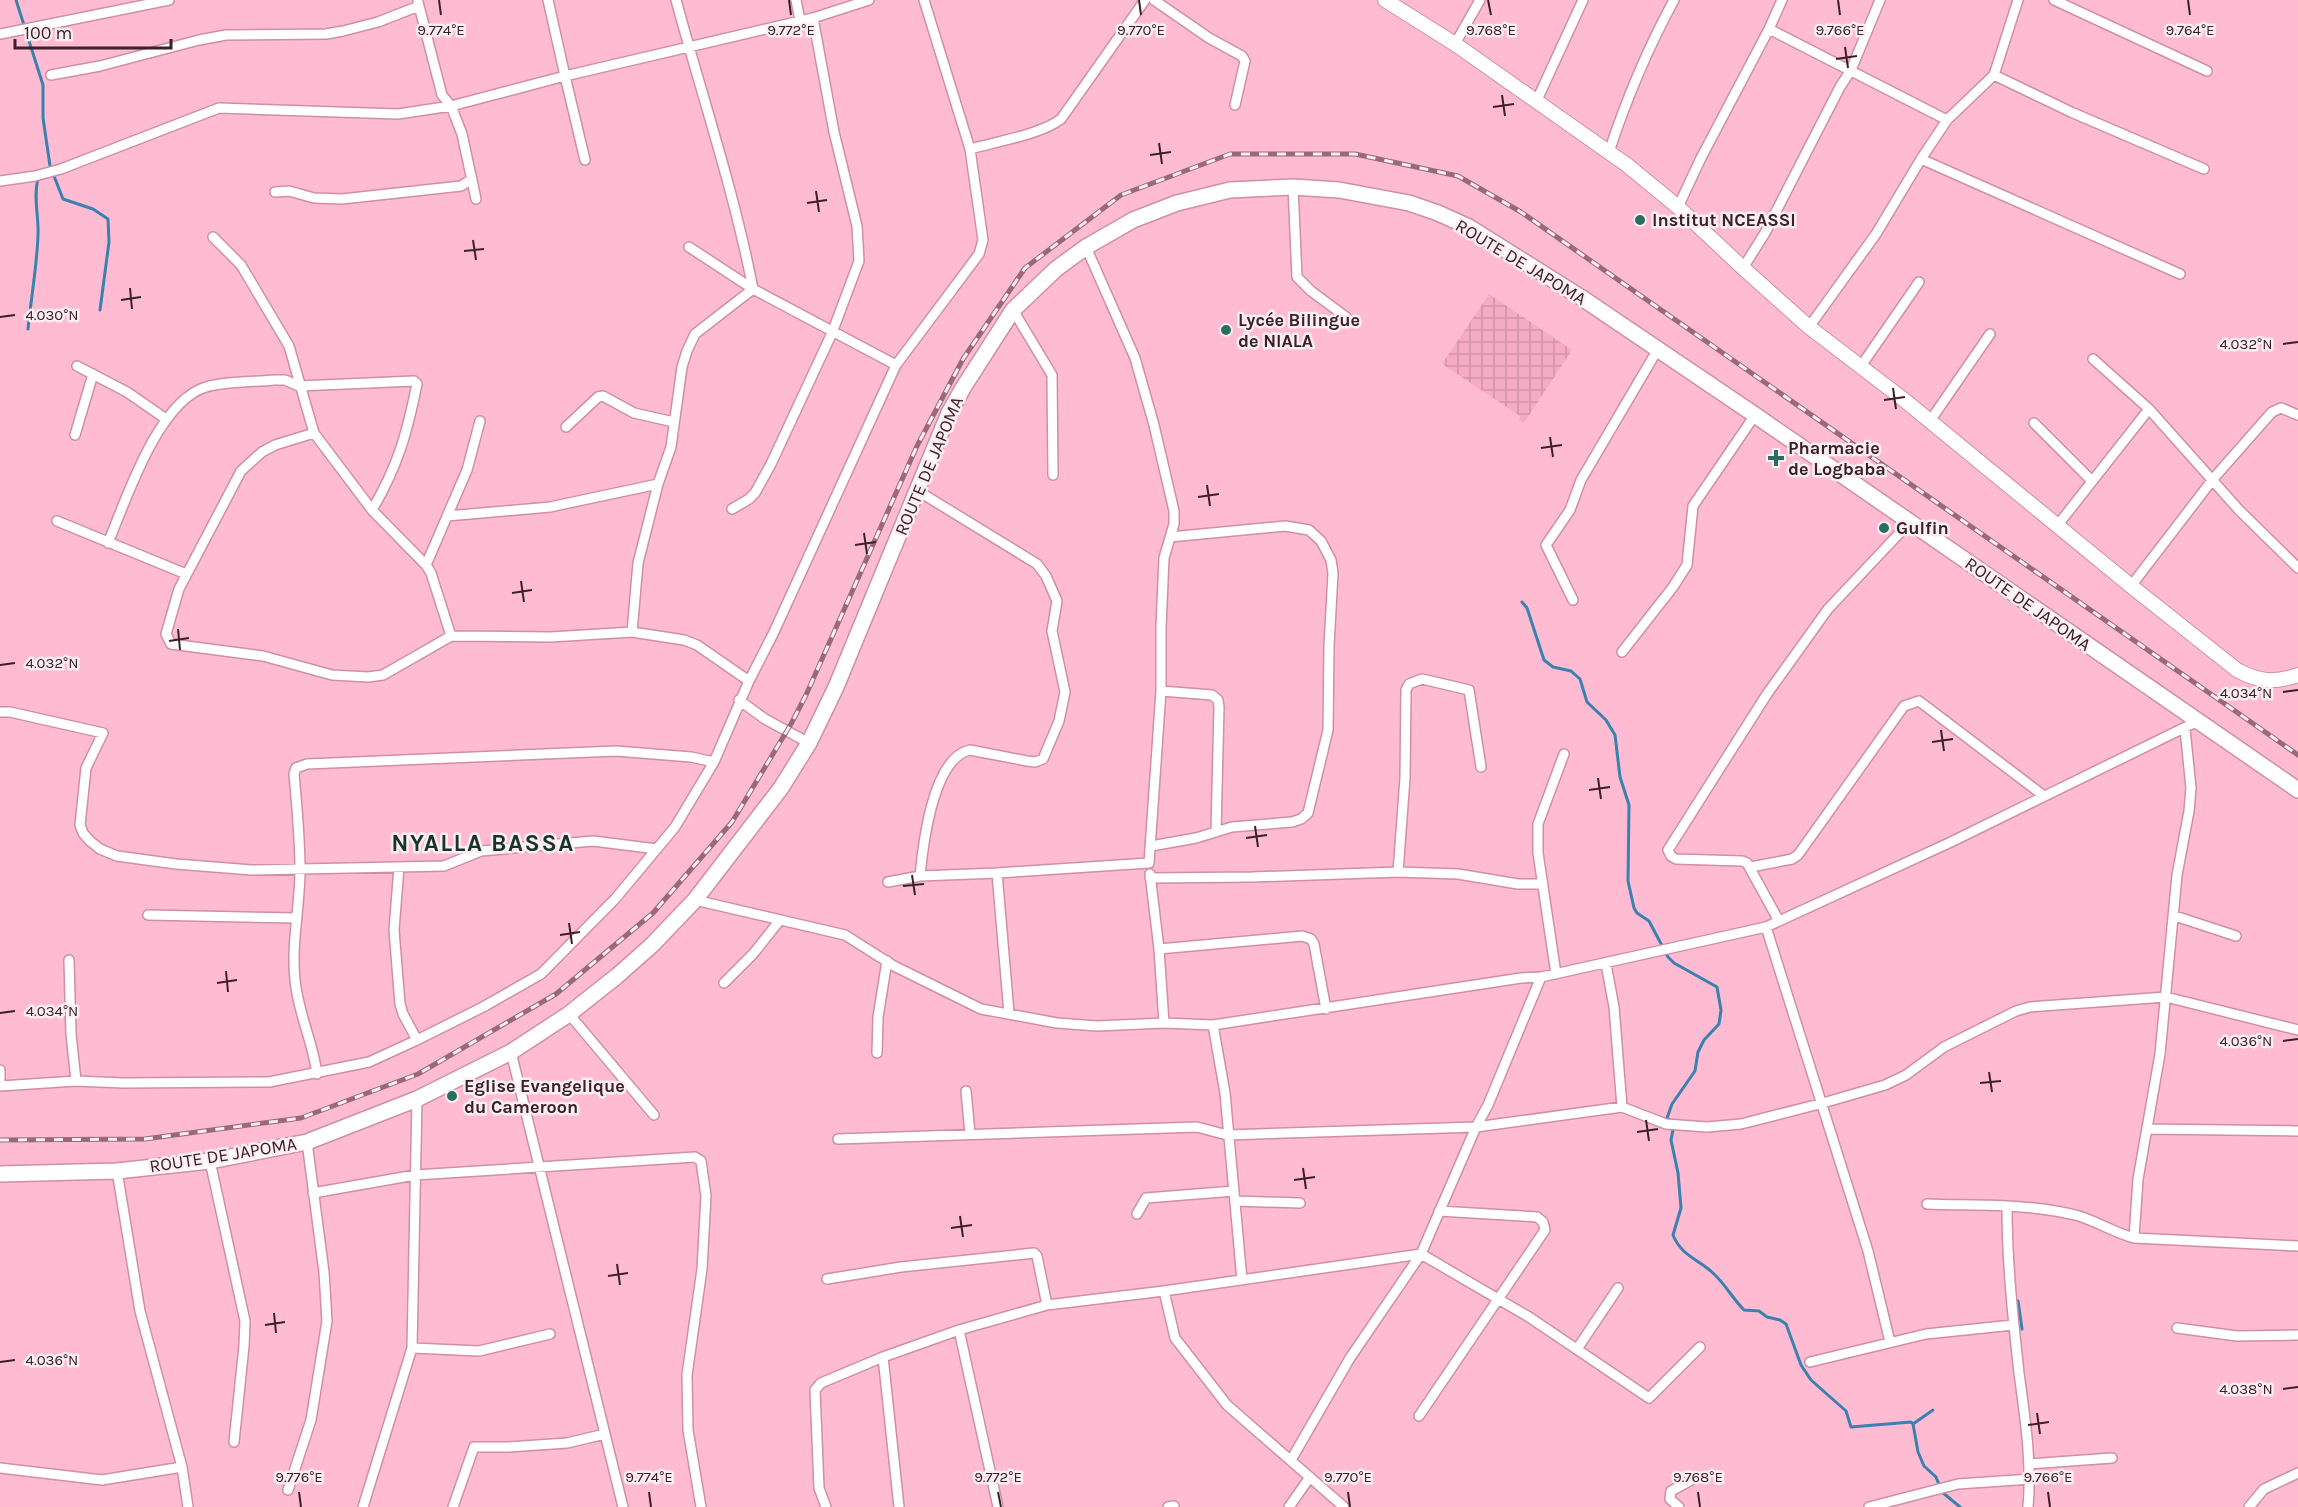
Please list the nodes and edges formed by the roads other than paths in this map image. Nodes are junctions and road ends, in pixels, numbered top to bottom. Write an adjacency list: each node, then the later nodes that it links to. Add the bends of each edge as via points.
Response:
1 (169, 0): 21 (street)
2 (548, 0): 28 (street)
3 (676, 0): 23 (street)
4 (796, 0): 19 (street)
5 (869, 0): 18 (street)
6 (924, 0): 33 (street)
7 (1145, 0): 33 (street, via 1061,119 1040,130)
8 (1154, 0): 30 (street, via 1242,56 1245,60)
9 (1385, 0): 22 (main road)
10 (1480, 0): 22 (street)
11 (1583, 0): 29 (street)
12 (1674, 0): 34 (street, via 1626,103)
13 (1782, 0): 20 (street)
14 (1880, 0): 24 (street)
15 (2018, 0): 27 (street)
16 (2054, 0): 25 (street)
17 (418, 3): 26 (street, via 378,22 343,31 226,35); 31 (street, via 442,95)
18 (813, 18): 19 (street); 54 (street, via 859,238 859,261)
19 (800, 20): 23 (street)
20 (1770, 28): 24 (street); 43 (street)
21 (0, 34)
22 (1455, 44): 29 (main road)
23 (689, 48): 28 (street); 50 (street, via 727,176)
24 (1851, 70): 32 (street); 47 (street)
25 (2207, 71)
26 (51, 75)
27 (1994, 75): 32 (street); 37 (street)
28 (565, 76): 31 (street); 36 (street)
29 (1537, 100): 34 (main road)
30 (1235, 105)
31 (451, 106): 38 (street); 39 (street, via 385,114 219,108 61,169)
32 (1947, 120): 35 (street)
33 (970, 149): 58 (street, via 982,227 979,254)
34 (1609, 152): 43 (main road)
35 (1921, 159): 48 (street); 53 (street, via 1876,234)
36 (585, 160)
37 (2204, 169)
38 (472, 179): 41 (street, via 461,186 351,198); 42 (street)
39 (0, 181)
40 (1293, 187): 45 (main road, ROUTE DE JAPOMA, via 1230,190 1177,203 1133,220); 52 (street, via 1297,277); 56 (main road, ROUTE DE JAPOMA, via 1339,190 1438,213 1469,227)
41 (275, 192)
42 (476, 200)
43 (1678, 207): 47 (main road)
44 (213, 237): 62 (street, via 241,266 289,346)
45 (1086, 247): 51 (main road, ROUTE DE JAPOMA); 85 (street, via 1135,358 1174,511)
46 (689, 248): 50 (street)
47 (1743, 268): 53 (main road)
48 (2180, 274)
49 (1919, 282): 60 (street)
50 (753, 289): 54 (street); 68 (street, via 695,334 682,368)
51 (1012, 310): 74 (street, via 1052,375); 78 (main road, ROUTE DE JAPOMA, via 949,413)
52 (1346, 317)
53 (1809, 327): 60 (main road)
54 (832, 333): 58 (street); 79 (street, via 762,482 749,499)
55 (1990, 334): 69 (street)
56 (1658, 349): 64 (main road, ROUTE DE JAPOMA); 91 (street, via 1581,480 1570,510 1546,545)
57 (2093, 359): 63 (street)
58 (896, 365): 96 (street)
59 (76, 366): 61 (street)
60 (1861, 366): 69 (main road)
61 (93, 374): 66 (street); 73 (street)
62 (299, 386): 66 (street, via 275,380 208,386 195,392); 72 (street); 80 (street, via 407,380 417,384 406,436 392,474)
63 (2149, 409): 75 (street); 76 (street)
64 (1755, 415): 83 (main road, ROUTE DE JAPOMA); 94 (street, via 1693,506 1687,565)
65 (2298, 415): 75 (street, via 2281,408 2272,411)
66 (166, 419): 86 (street, via 136,476)
67 (480, 421): 81 (street, via 470,461)
68 (674, 422): 71 (street, via 634,413 603,396); 77 (street, via 671,447)
69 (1930, 422): 84 (main road)
70 (2034, 423): 76 (street)
71 (566, 426)
72 (314, 433): 80 (street); 89 (street, via 275,445 241,471)
73 (75, 435)
74 (1053, 475)
75 (2213, 479): 88 (street); 90 (street)
76 (2092, 480): 84 (street)
77 (658, 484): 81 (street, via 550,507); 92 (street, via 638,564)
78 (918, 491): 101 (main road, ROUTE DE JAPOMA); 116 (street, via 1037,564 1046,576 1057,601 1052,631 1065,692 1059,721 1043,759 1035,762 970,750 952,761 933,804)
79 (732, 509)
80 (372, 510): 87 (street)
81 (447, 516): 87 (street)
82 (57, 521): 86 (street)
83 (1910, 522): 100 (main road, ROUTE DE JAPOMA); 112 (street, via 1828,609 1767,694 1668,850 1676,859 1742,861)
84 (2057, 526): 90 (main road)
85 (1170, 537): 97 (street, via 1162,583); 107 (street, via 1285,526 1312,532 1331,560 1328,730 1308,813 1292,822)
86 (108, 543): 89 (street)
87 (426, 565): 93 (street)
88 (2298, 568)
89 (186, 574): 93 (street, via 166,634 171,644 263,656 332,675 368,677 383,675)
90 (2131, 586): 95 (main road, via 2237,670 2271,682)
91 (1573, 600)
92 (632, 632): 93 (street, via 551,637); 96 (street, via 697,645)
93 (451, 636)
94 (1622, 652)
95 (2298, 675)
96 (749, 681): 98 (street)
97 (1161, 691): 107 (street, via 1212,695 1218,700); 108 (street)
98 (740, 700): 101 (street); 103 (street)
99 (0, 712): 113 (street, via 103,733 86,768 80,825 100,849 117,856 176,864)
100 (2192, 725): 105 (main road, ROUTE DE JAPOMA); 106 (street); 122 (street, via 2189,811 2177,875)
101 (809, 743): 120 (main road, ROUTE DE JAPOMA, via 781,788)
102 (1564, 754): 119 (street, via 1538,824)
103 (714, 762): 109 (street); 113 (street, via 616,751 300,766 294,774)
104 (1481, 767): 114 (street, via 1468,690 1422,679 1408,684)
105 (2298, 790)
106 (2044, 796): 112 (street, via 1919,701 1911,702 1904,706 1797,855); 125 (street)
107 (1216, 832): 108 (street)
108 (1151, 846): 110 (street)
109 (657, 849): 111 (street, via 593,841 481,851 444,866); 142 (street, via 547,969)
110 (1149, 863): 115 (street); 117 (street)
111 (399, 867): 113 (street); 142 (street, via 394,930 400,1004)
112 (1751, 867): 125 (street)
113 (300, 870): 123 (street)
114 (1398, 872): 117 (street); 119 (street)
115 (997, 873): 116 (street); 137 (street)
116 (920, 876): 118 (street)
117 (1150, 878): 128 (street)
118 (888, 882)
119 (1543, 884): 132 (street)
120 (695, 900): 124 (street); 138 (main road, ROUTE DE JAPOMA, via 652,945)
121 (148, 915): 123 (street)
122 (2175, 916): 127 (street); 135 (street)
123 (297, 918): 146 (street, via 295,981)
124 (780, 920): 130 (street, via 845,935); 134 (street)
125 (1779, 921): 126 (street)
126 (1766, 927): 131 (street); 151 (street)
127 (2236, 936)
128 (1159, 949): 136 (street, via 1302,936 1311,939); 139 (street)
129 (69, 960): 147 (street)
130 (887, 961): 137 (street, via 981,1009); 144 (street)
131 (1606, 964): 132 (street); 152 (street, via 1614,1007)
132 (1556, 974): 133 (street)
133 (1541, 977): 136 (street); 155 (street)
134 (724, 983)
135 (2166, 997): 141 (street); 151 (street, via 2023,1009 1944,1047 1906,1075); 156 (street)
136 (1326, 1009): 140 (street)
137 (1009, 1013): 139 (street, via 1097,1026)
138 (569, 1014): 143 (main road, ROUTE DE JAPOMA); 153 (street)
139 (1164, 1023): 140 (street)
140 (1213, 1025): 159 (street, via 1224,1087)
141 (2298, 1030)
142 (417, 1040): 146 (street, via 374,1061)
143 (511, 1052): 150 (main road, ROUTE DE JAPOMA); 163 (street)
144 (877, 1053)
145 (0, 1070): 148 (street)
146 (317, 1074): 147 (street, via 262,1082)
147 (76, 1081): 148 (street)
148 (0, 1086)
149 (966, 1092): 158 (street)
150 (417, 1099): 161 (main road, ROUTE DE JAPOMA); 166 (street)
151 (1823, 1103): 152 (street, via 1741,1124 1707,1127 1666,1124); 188 (street, via 1868,1251)
152 (1622, 1107): 155 (street)
153 (654, 1115)
154 (2298, 1120): 157 (street)
155 (1476, 1127): 159 (street); 172 (street)
156 (2148, 1129): 157 (street); 174 (street, via 2138,1179)
157 (2297, 1131)
158 (970, 1134): 159 (street, via 1197,1127); 160 (street)
159 (1227, 1134): 168 (street)
160 (838, 1139)
161 (307, 1142): 162 (main road, ROUTE DE JAPOMA); 167 (street)
162 (210, 1161): 164 (main road, ROUTE DE JAPOMA); 196 (street, via 245,1321)
163 (539, 1167): 166 (street); 195 (street); 211 (street, via 695,1156 701,1161 706,1196 702,1269 687,1375 688,1430)
164 (117, 1171): 165 (main road, ROUTE DE JAPOMA); 200 (street, via 140,1311)
165 (0, 1174)
166 (415, 1175): 167 (street); 190 (street)
167 (313, 1193): 206 (street, via 327,1322 311,1420)
168 (1234, 1196): 169 (street); 173 (street, via 1146,1198); 178 (street)
169 (1300, 1203)
170 (1927, 1204): 171 (street)
171 (2007, 1207): 174 (street, via 2080,1217); 183 (street)
172 (1439, 1211): 176 (street); 181 (street, via 1536,1217 1543,1222 1545,1230)
173 (1137, 1214)
174 (2134, 1238): 175 (street)
175 (2298, 1246)
176 (1421, 1254): 178 (street); 181 (street); 198 (street, via 1350,1358)
177 (827, 1279): 182 (street, via 1034,1253)
178 (1242, 1280): 180 (street)
179 (1618, 1288): 191 (street)
180 (1164, 1291): 182 (street); 198 (street, via 1175,1338 1227,1405)
181 (1498, 1298): 191 (street); 194 (street)
182 (1047, 1305): 185 (street)
183 (2013, 1324): 188 (street); 199 (street)
184 (2177, 1328): 187 (street, via 2237,1336)
185 (959, 1330): 192 (street); 214 (street)
186 (550, 1334): 190 (street, via 479,1351)
187 (2298, 1335)
188 (1890, 1341): 193 (street)
189 (1700, 1347): 191 (street, via 1649,1398)
190 (412, 1348): 208 (street)
191 (1577, 1350)
192 (883, 1356): 212 (street, via 821,1383 815,1390 819,1488); 213 (street)
193 (1810, 1362)
194 (1419, 1416)
195 (605, 1434): 209 (street, via 567,1443 474,1448); 210 (street)
196 (234, 1442)
197 (2112, 1458): 199 (street)
198 (1291, 1460): 203 (street)
199 (2031, 1464): 205 (street)
200 (182, 1467): 201 (street, via 102,1480); 207 (street)
201 (0, 1468)
202 (2298, 1473): 220 (street, via 2264,1489)
203 (1310, 1477): 215 (street); 216 (street)
204 (1695, 1478): 217 (street, via 1671,1491 1670,1498)
205 (2031, 1479): 218 (street, via 1958,1484); 219 (street)
206 (288, 1490)
207 (188, 1507)
208 (363, 1507)
209 (453, 1507)
210 (623, 1507)
211 (701, 1507)
212 (826, 1507)
213 (899, 1507)
214 (998, 1507)
215 (1289, 1507)
216 (1344, 1507)
217 (1679, 1507)
218 (1869, 1507)
219 (2028, 1507)
220 (2249, 1507)

